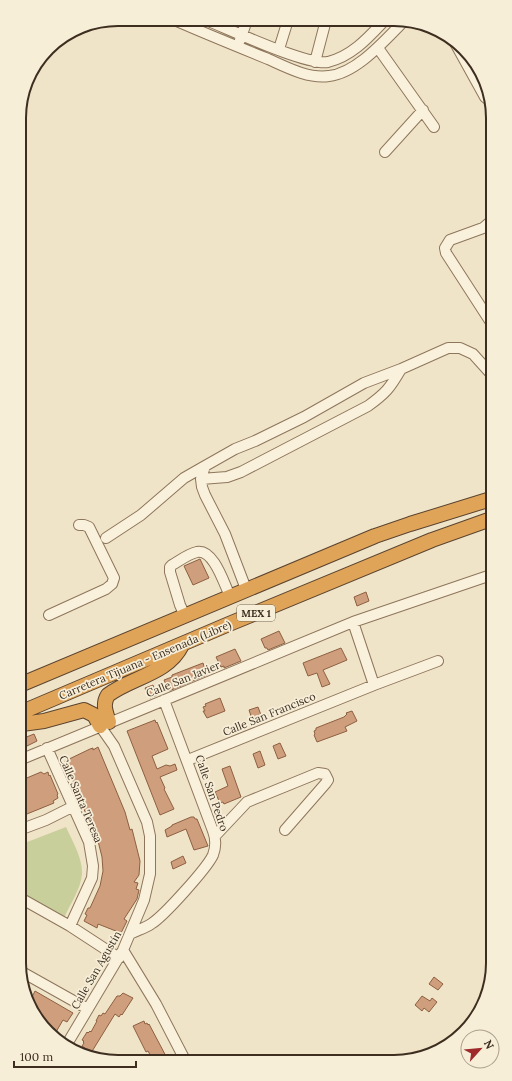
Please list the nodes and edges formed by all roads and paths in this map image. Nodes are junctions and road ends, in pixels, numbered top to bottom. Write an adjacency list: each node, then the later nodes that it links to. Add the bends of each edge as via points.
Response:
1 (188, 26): 9 (street)
2 (221, 26): 8 (street)
3 (245, 26): 8 (street)
4 (286, 26): 11 (street)
5 (324, 26): 13 (street)
6 (379, 26): 13 (street, via 356,50 329,62)
7 (399, 26): 10 (street)
8 (242, 35): 9 (street); 11 (street)
9 (238, 47): 10 (street, via 319,77 350,68)
10 (378, 48): 15 (street)
11 (279, 50): 13 (street)
12 (463, 58): 14 (street)
13 (315, 62)
14 (482, 92)
15 (423, 110): 16 (street); 17 (street)
16 (434, 127)
17 (385, 152)
18 (486, 226): 19 (street, via 450,240 444,248)
19 (486, 314)
20 (486, 368): 21 (street, via 473,354 460,348 448,348)
21 (401, 369): 22 (street, via 364,383); 23 (street, via 385,394 368,406 241,472 227,477)
22 (205, 466): 23 (street); 27 (street, via 184,478 140,516)
23 (201, 479): 29 (street, via 205,495 225,534)
24 (486, 501): 29 (highway, MEX 1, via 375,536)
25 (486, 521): 34 (highway, Carretera Tijuana - Ensenada (Libre) / MEX 1, via 432,540)
26 (79, 525): 31 (street, via 89,527 114,578 112,584)
27 (106, 538)
28 (486, 577): 33 (street, Calle San Javier)
29 (246, 589): 30 (highway, MEX 1)
30 (230, 596): 32 (highway, MEX 1); 32 (street, via 219,570 210,557 206,553 196,552 170,567)
31 (49, 615)
32 (185, 616): 36 (highway, MEX 1)
33 (353, 622): 37 (street); 38 (street, Calle San Javier)
34 (182, 645): 39 (highway, Carretera Tijuana - Ensenada (Libre) / MEX 1); 41 (highway, via 172,660 108,695)
35 (438, 661): 37 (street, Calle San Francisco)
36 (26, 682)
37 (374, 685): 44 (street, Calle San Francisco)
38 (164, 700): 41 (street, Calle San Javier); 44 (street, Calle San Pedro)
39 (26, 710)
40 (26, 723): 41 (highway, via 84,710)
41 (105, 724): 42 (street, Calle San Javier); 51 (street, Calle San Agustín, via 147,822 150,836 150,874)
42 (47, 748): 43 (street, Calle San Javier); 45 (street, Calle Santa Teresa)
43 (26, 757)
44 (188, 760): 48 (street, Calle San Pedro)
45 (72, 807): 46 (street); 50 (street, Calle Santa Teresa, via 89,842 93,866 92,878)
46 (26, 828)
47 (285, 830): 48 (street, via 326,784 328,780 325,774 318,773 246,802)
48 (215, 836): 51 (street, Calle San Pedro, via 213,854 192,883 152,924)
49 (26, 901): 50 (street)
50 (70, 926): 52 (street)
51 (132, 933): 52 (street, Calle San Agustín)
52 (121, 954): 54 (street, Calle San Agustín); 56 (street, via 156,1004)
53 (27, 975): 54 (street)
54 (88, 1010): 55 (street, Calle San Agustín)
55 (69, 1041)
56 (182, 1055)

